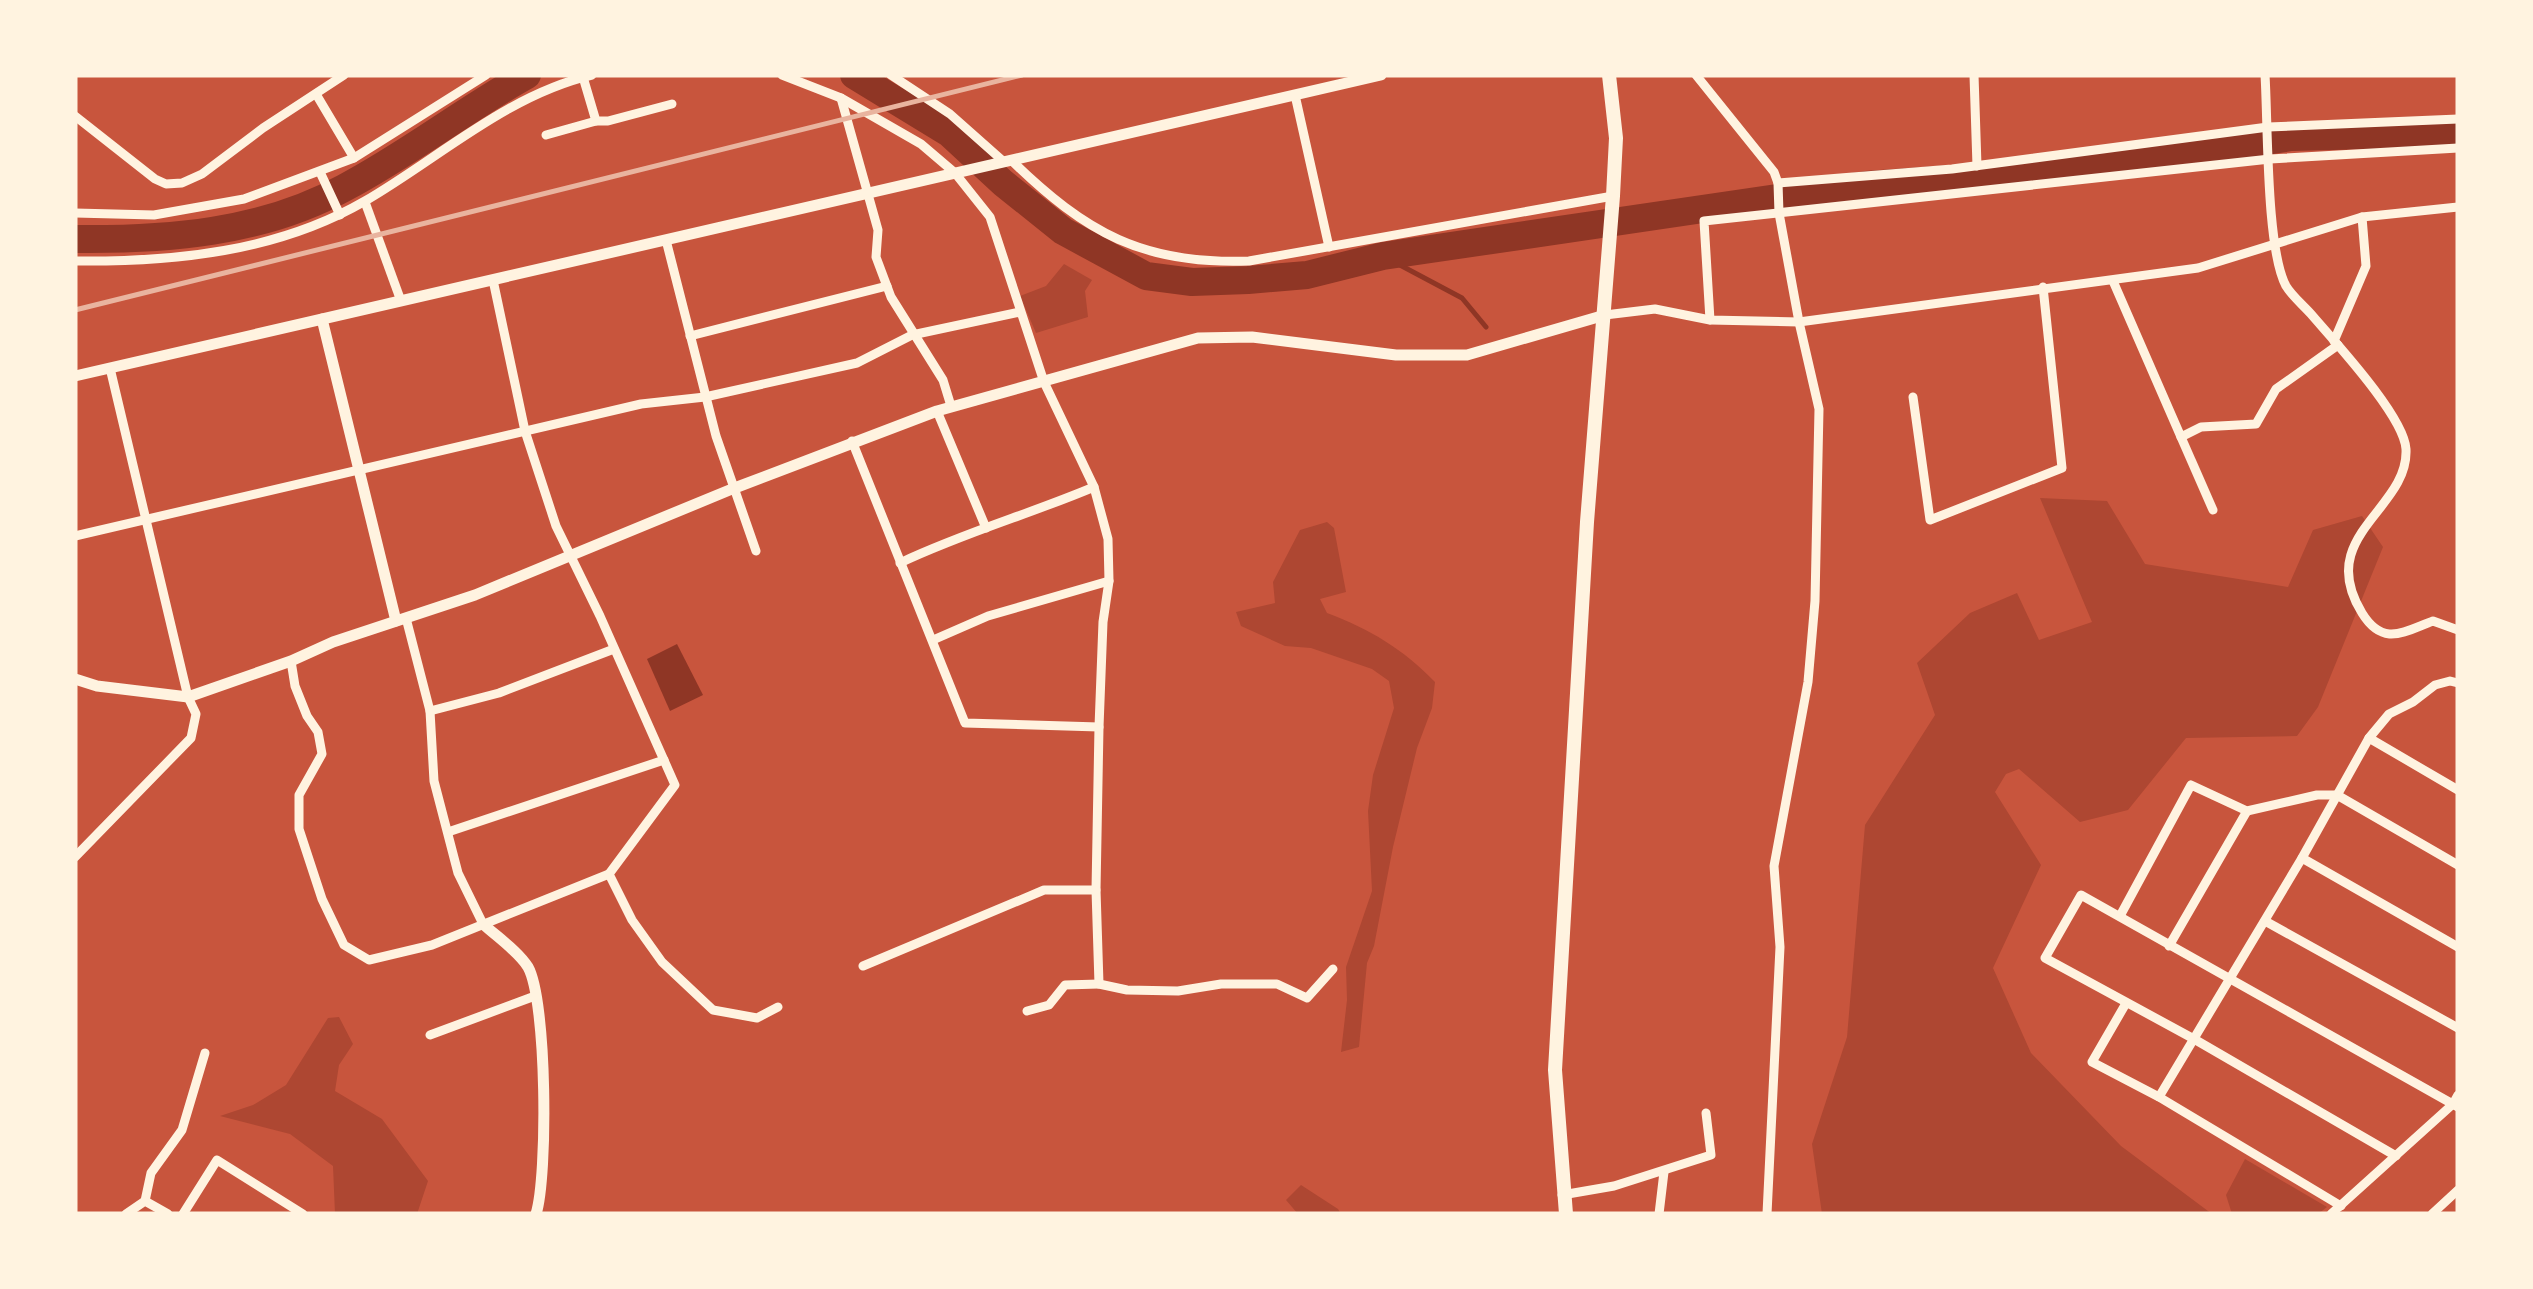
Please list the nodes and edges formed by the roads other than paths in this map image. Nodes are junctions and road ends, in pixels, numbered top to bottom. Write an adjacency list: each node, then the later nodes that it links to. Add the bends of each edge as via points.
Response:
1 (344, 75): 12 (street)
2 (486, 75): 22 (street)
3 (782, 75): 11 (street)
4 (891, 75): 24 (street)
5 (1381, 75): 13 (street)
6 (1608, 75): 30 (main road, via 1616,138)
7 (1696, 75): 28 (street)
8 (1974, 75): 25 (street)
9 (2265, 75): 19 (street)
10 (588, 76): 18 (street); 31 (street, via 516,105)
11 (823, 82): 14 (street)
12 (316, 94): 16 (street, via 182,183 155,180); 22 (street)
13 (1295, 95): 24 (street); 39 (street)
14 (842, 98): 26 (street); 29 (street)
15 (672, 104): 18 (street)
16 (75, 116)
17 (2458, 119): 19 (street)
18 (596, 120): 20 (street)
19 (2268, 127): 23 (street); 25 (street)
20 (546, 136)
21 (2458, 148): 23 (street)
22 (354, 158): 27 (street)
23 (2270, 158): 33 (street); 38 (street)
24 (1004, 161): 26 (street); 39 (street, via 1066,209 1158,256 1249,261)
25 (1977, 166): 28 (street)
26 (959, 172): 29 (street); 46 (street, via 990,216)
27 (321, 174): 34 (street); 35 (street, via 205,208)
28 (1778, 183): 33 (street)
29 (866, 194): 37 (street); 43 (street)
30 (1613, 196): 39 (street); 47 (main road)
31 (364, 202): 34 (street); 45 (street)
32 (2458, 207): 36 (street)
33 (1780, 212): 49 (street, via 1704,221); 50 (street)
34 (339, 213): 40 (street, via 316,226 182,258)
35 (75, 214)
36 (2362, 217): 38 (street); 53 (street, via 2366,266)
37 (666, 240): 41 (street); 52 (street)
38 (2274, 245): 42 (street, via 2198,268); 53 (street, via 2286,285)
39 (1329, 246)
40 (75, 261)
41 (492, 280): 45 (street); 61 (street)
42 (2112, 280): 44 (street); 62 (street)
43 (888, 286): 51 (street); 52 (street)
44 (2044, 288): 50 (street); 58 (street, via 2062,468 1930,520)
45 (402, 301): 48 (street)
46 (1020, 312): 51 (street); 56 (street)
47 (1605, 315): 49 (street, via 1655,309); 56 (street, via 1467,355 1352,352 1221,335); 119 (main road, via 1555,1070)
48 (322, 320): 54 (street); 64 (street)
49 (1710, 320): 50 (street)
50 (1799, 322): 129 (street, via 1820,408 1815,601 1808,682 1774,866 1780,947)
51 (912, 335): 57 (street, via 856,362); 59 (street, via 943,380)
52 (690, 336): 57 (street)
53 (2336, 343): 62 (street, via 2276,390 2256,424 2201,427); 76 (street, via 2394,417 2406,450 2395,485 2354,548 2347,576 2351,596 2369,624 2384,633 2399,636 2433,621)
54 (110, 368): 55 (street); 68 (street)
55 (75, 376)
56 (1044, 382): 59 (street); 65 (street)
57 (705, 397): 61 (street, via 641,404); 66 (street)
58 (1913, 397)
59 (951, 406): 60 (street)
60 (937, 411): 63 (street); 69 (street)
61 (525, 432): 64 (street); 72 (street)
62 (2182, 437): 67 (street)
63 (852, 442): 66 (street); 73 (street)
64 (358, 469): 68 (street); 75 (street)
65 (1094, 488): 69 (street); 74 (street, via 1108,539)
66 (732, 489): 71 (street); 72 (street)
67 (2213, 510)
68 (145, 519): 70 (street); 82 (street)
69 (986, 528): 73 (street)
70 (75, 536)
71 (756, 551)
72 (571, 555): 75 (street); 78 (street)
73 (900, 564): 77 (street)
74 (1109, 581): 77 (street, via 988,616); 84 (street)
75 (401, 620): 79 (street); 83 (street)
76 (2458, 630)
77 (933, 640): 84 (street, via 966,722)
78 (614, 649): 83 (street, via 499,693); 86 (street)
79 (291, 661): 82 (street); 98 (street, via 322,754 299,795 299,830 344,944 369,960)
80 (75, 678): 82 (street)
81 (2458, 683): 85 (street, via 2435,685 2389,714)
82 (188, 697): 91 (street, via 196,714 191,738)
83 (430, 710): 90 (street, via 434,781)
84 (1099, 727): 95 (street)
85 (2369, 738): 87 (street); 88 (street)
86 (664, 760): 90 (street); 94 (street, via 674,784)
87 (2458, 790)
88 (2338, 796): 89 (street); 92 (street); 93 (street)
89 (2248, 811): 96 (street, via 2190,785); 99 (street)
90 (448, 832): 98 (street)
91 (75, 857)
92 (2302, 858): 97 (street); 100 (street)
93 (2458, 865)
94 (609, 874): 98 (street); 107 (street, via 662,962 714,1010 758,1018)
95 (1096, 890): 101 (street, via 1044,890); 104 (street)
96 (2120, 916): 99 (street); 106 (street, via 2081,895 2045,958)
97 (2265, 921): 103 (street); 109 (street)
98 (483, 924): 105 (street, via 528,967)
99 (2169, 946): 103 (street)
100 (2458, 947)
101 (863, 966)
102 (1332, 969): 104 (street, via 1307,998 1277,984 1178,991)
103 (2231, 978): 111 (street); 114 (street)
104 (1100, 984): 108 (street, via 1065,985 1049,1005)
105 (535, 996): 110 (street); 126 (street, via 542,1052)
106 (2125, 1004): 111 (street); 113 (street, via 2092,1062)
107 (778, 1007)
108 (1027, 1011)
109 (2458, 1028)
110 (430, 1035)
111 (2194, 1039): 113 (street); 116 (street)
112 (205, 1053): 120 (street, via 182,1130 152,1173)
113 (2159, 1098): 121 (street)
114 (2456, 1102): 116 (street)
115 (1706, 1114): 117 (street, via 1712,1155)
116 (2396, 1156): 121 (street)
117 (1664, 1172): 119 (street); 128 (street)
118 (2458, 1190): 131 (street)
119 (1562, 1195): 127 (main road)
120 (145, 1201): 122 (street); 123 (street)
121 (2340, 1206): 130 (street)
122 (126, 1214)
123 (168, 1214)
124 (183, 1214): 125 (street, via 217,1160)
125 (304, 1214)
126 (536, 1214)
127 (1566, 1214)
128 (1659, 1214)
129 (1767, 1214)
130 (2332, 1214)
131 (2432, 1214)

